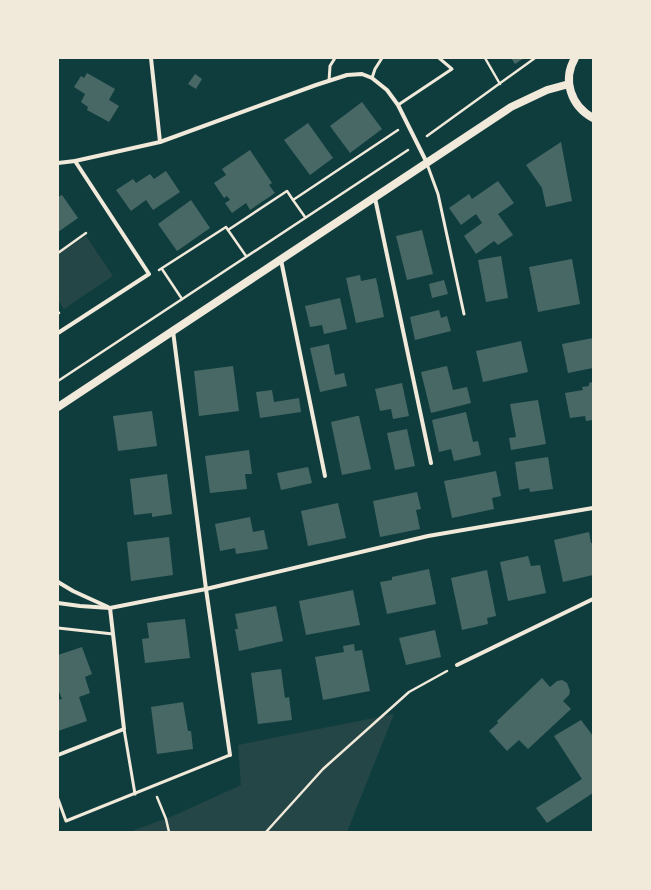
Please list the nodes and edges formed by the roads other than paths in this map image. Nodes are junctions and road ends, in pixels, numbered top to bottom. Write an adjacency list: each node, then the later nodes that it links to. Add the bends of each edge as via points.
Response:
1 (151, 58): 11 (street)
2 (335, 58): 7 (lane, via 330,66)
3 (382, 58): 6 (lane)
4 (438, 58): 9 (lane, via 452,69)
5 (575, 58): 8 (main road, via 569,71)
6 (372, 78): 7 (street, via 362,74 347,75); 9 (street, via 387,90)
7 (330, 81): 11 (street)
8 (569, 84): 10 (main road, via 572,98 580,109); 14 (main road, via 547,90 511,107)
9 (398, 105): 14 (street)
10 (593, 118)
11 (160, 142): 12 (street)
12 (75, 160): 13 (street); 19 (street, via 149,274)
13 (58, 163)
14 (427, 164): 15 (main road); 17 (lane, via 438,194)
15 (375, 198): 16 (main road); 21 (street)
16 (281, 259): 18 (main road); 22 (street)
17 (464, 314)
18 (173, 331): 20 (main road); 25 (street)
19 (58, 333)
20 (58, 407)
21 (431, 464)
22 (325, 476)
23 (593, 508): 25 (street, via 428,536)
24 (58, 582): 28 (street)
25 (206, 588): 28 (street); 34 (street)
26 (593, 599): 31 (street)
27 (58, 603): 28 (street)
28 (110, 608): 30 (street)
29 (58, 628): 30 (lane)
30 (113, 634): 32 (street)
31 (457, 665)
32 (124, 729): 33 (street); 35 (lane)
33 (58, 755)
34 (230, 755): 35 (lane)
35 (135, 794): 36 (lane, via 66,821)
36 (58, 799)

